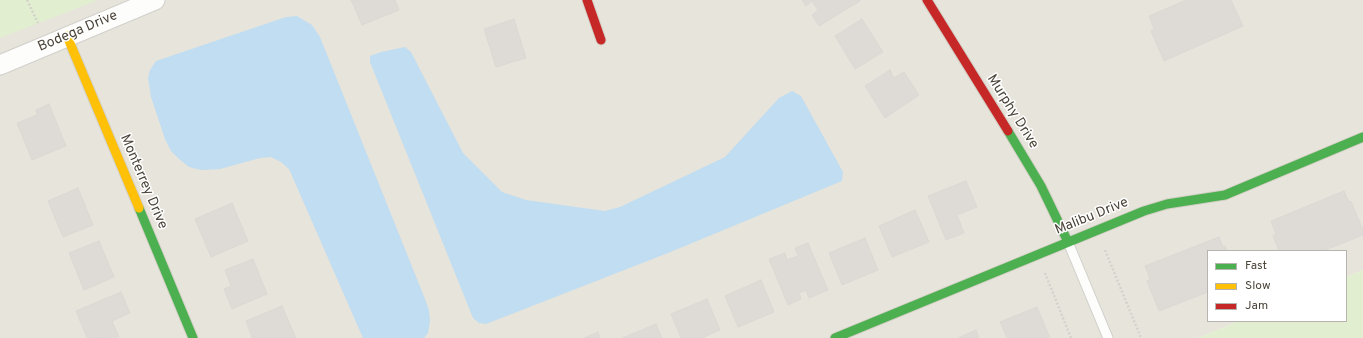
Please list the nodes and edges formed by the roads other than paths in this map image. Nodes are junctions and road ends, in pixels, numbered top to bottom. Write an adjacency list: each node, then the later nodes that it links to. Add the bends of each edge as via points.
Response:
1 (155, 0): 4 (street, Bodega Drive)
2 (587, 0): 5 (street)
3 (927, 0): 8 (street, Murphy Drive, via 1041,186)
4 (67, 36): 6 (street, Bodega Drive); 9 (street, Monterrey Drive)
5 (601, 40)
6 (0, 65)
7 (1363, 137): 8 (street, Malibu Drive, via 1225,195 1167,204)
8 (1068, 242): 10 (street, Malibu Drive); 11 (lane)
9 (193, 338)
10 (835, 338)
11 (1108, 338)

